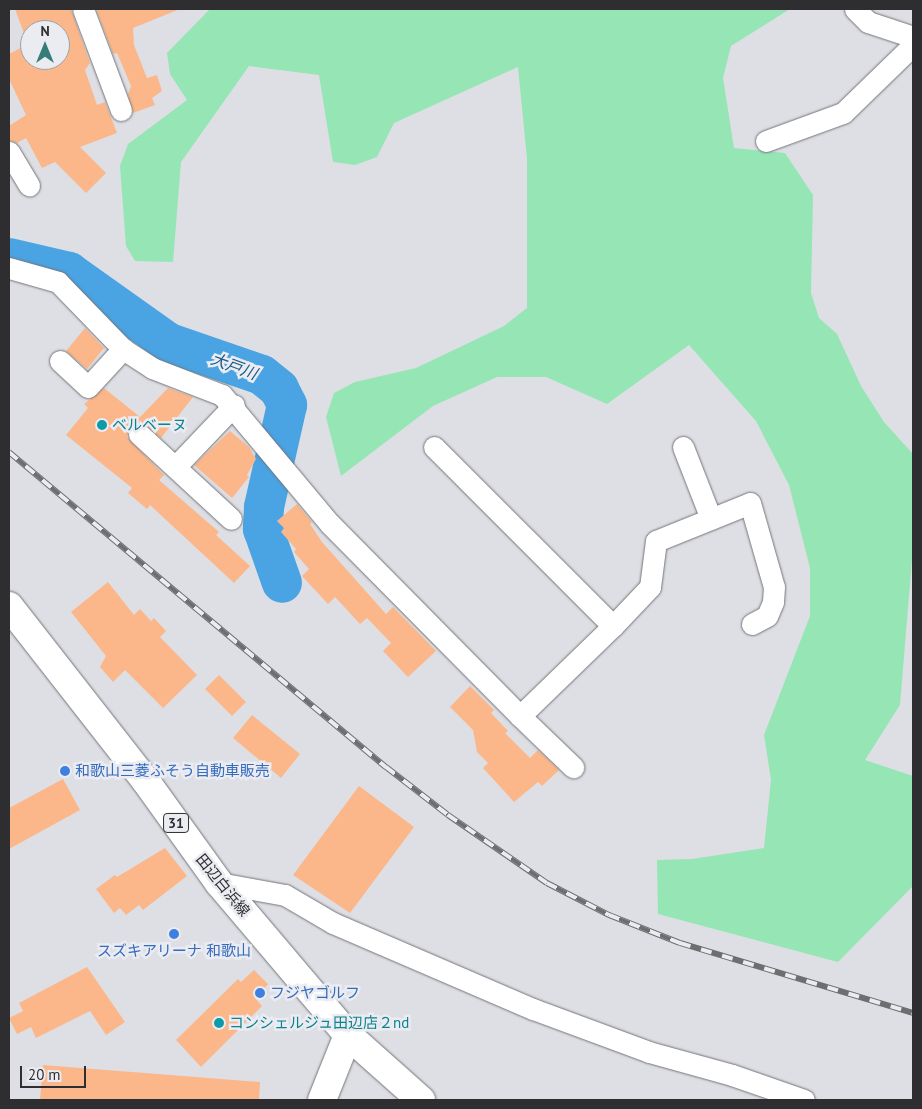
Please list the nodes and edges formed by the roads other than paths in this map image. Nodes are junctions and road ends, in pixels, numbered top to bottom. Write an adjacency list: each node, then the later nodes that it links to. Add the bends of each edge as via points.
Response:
1 (83, 9): 5 (street)
2 (855, 9): 3 (street, via 868,22)
3 (913, 38)
4 (913, 45): 6 (street, via 843,113)
5 (121, 110)
6 (766, 141)
7 (9, 152): 8 (street)
8 (29, 186)
9 (9, 268): 10 (street, via 58,282)
10 (124, 349): 11 (street, via 88,387); 12 (street, via 152,368 222,394)
11 (60, 361)
12 (234, 406): 16 (street); 22 (street, via 330,524)
13 (139, 434): 16 (street)
14 (434, 447): 21 (street)
15 (683, 447): 18 (street)
16 (176, 466): 17 (street)
17 (231, 518)
18 (711, 519): 20 (street, via 750,503 774,587 773,602 767,616); 21 (street, via 656,541 650,587)
19 (9, 606): 24 (main road, 田辺白浜線 / 31)
20 (752, 624)
21 (613, 626): 22 (street)
22 (520, 716): 23 (street)
23 (573, 767)
24 (219, 883): 25 (main road, 田辺白浜線 / 31); 28 (street, via 285,895 333,924 532,1009 649,1052)
25 (348, 1036): 26 (main road); 27 (main road, 田辺白浜線 / 31)
26 (322, 1100)
27 (421, 1100)
28 (804, 1100)

